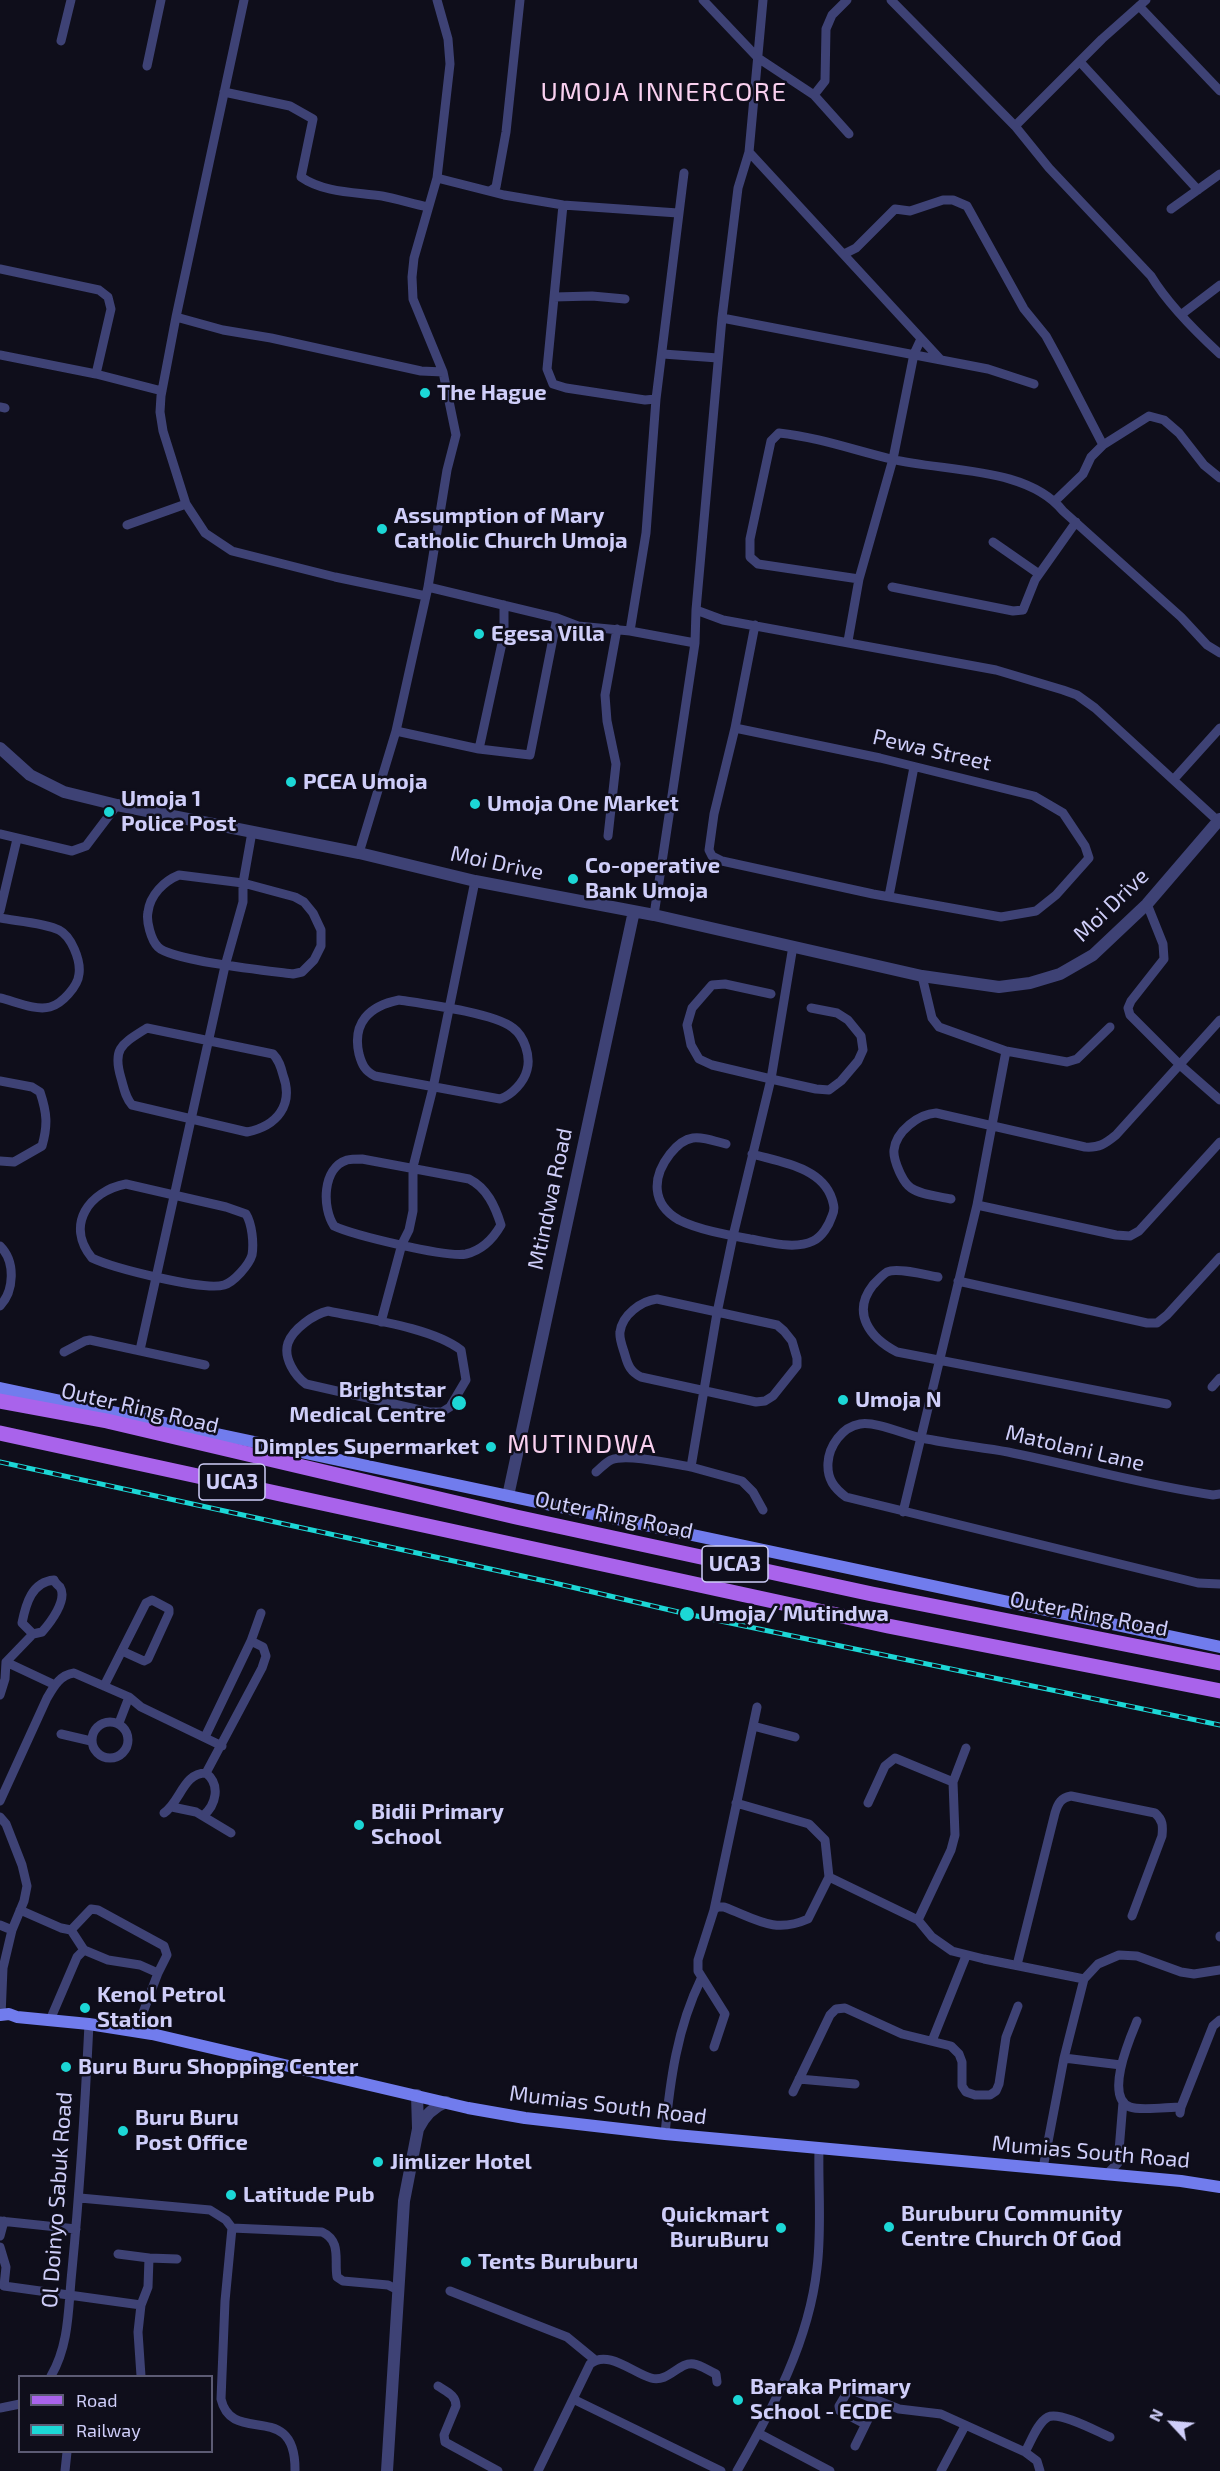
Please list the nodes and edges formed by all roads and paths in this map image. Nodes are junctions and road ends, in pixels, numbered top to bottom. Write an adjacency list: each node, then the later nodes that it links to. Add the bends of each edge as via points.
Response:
1 (71, 0): 11 (street)
2 (160, 0): 14 (street)
3 (244, 0): 16 (street)
4 (437, 0): 23 (street, via 448,39 450,64)
5 (520, 0): 25 (street, via 500,169 496,188)
6 (703, 0): 12 (street)
7 (763, 0): 12 (street)
8 (847, 0): 17 (street, via 832,15 826,29 825,81)
9 (891, 0): 18 (street)
10 (1142, 3): 13 (street); 15 (street)
11 (60, 41)
12 (758, 58): 17 (street); 20 (street)
13 (1081, 63): 18 (street); 24 (street)
14 (147, 66)
15 (1220, 91)
16 (224, 92): 27 (street, via 290,106 313,119 301,177 311,184); 36 (street)
17 (814, 95): 19 (street)
18 (1015, 126): 35 (street)
19 (849, 134)
20 (749, 152): 30 (street); 37 (street, via 738,188)
21 (684, 173): 29 (street)
22 (1220, 174): 24 (street)
23 (437, 178): 25 (street); 27 (street)
24 (1198, 190): 28 (street)
25 (490, 191): 26 (street)
26 (563, 205): 29 (street); 33 (street)
27 (428, 207): 45 (street, via 414,258 413,299)
28 (1171, 209)
29 (678, 213): 39 (street)
30 (844, 254): 38 (street); 50 (street, via 856,248 895,209 910,211 943,200 968,207 1024,309 1046,336)
31 (0, 269): 46 (street, via 99,290 108,297 111,309)
32 (1220, 285): 35 (street)
33 (554, 297): 34 (street); 49 (street, via 547,369 553,384)
34 (625, 299)
35 (1182, 314): 41 (street)
36 (176, 317): 45 (street, via 421,371); 48 (street)
37 (722, 318): 40 (street); 43 (street)
38 (921, 339): 40 (street); 44 (street)
39 (663, 354): 43 (street); 49 (street)
40 (914, 354): 44 (street); 51 (street)
41 (1220, 354)
42 (0, 355): 46 (street)
43 (718, 358): 63 (street)
44 (941, 360): 47 (street, via 996,370)
45 (443, 372): 61 (street, via 456,435)
46 (96, 374): 48 (street)
47 (1034, 384)
48 (162, 391): 54 (street, via 163,431)
49 (656, 399): 67 (street, via 646,533)
50 (1103, 445): 52 (street, via 1149,416 1164,420); 53 (street, via 1083,474)
51 (893, 459): 53 (street, via 1014,480); 59 (street); 59 (street, via 795,435 779,433 771,441 748,548 753,561)
52 (1220, 478)
53 (1055, 501): 55 (street)
54 (186, 504): 56 (street); 61 (street, via 205,533 232,550 335,577)
55 (1076, 522): 58 (street); 70 (street)
56 (127, 525)
57 (993, 542): 58 (street)
58 (1039, 574): 60 (street, via 1023,610 1017,611)
59 (859, 579): 68 (street)
60 (892, 587)
61 (427, 592): 62 (street); 73 (street)
62 (504, 605): 64 (street); 75 (street, via 504,634)
63 (696, 610): 65 (street, via 723,620); 69 (street)
64 (557, 618): 66 (street, via 578,626); 75 (street, via 530,755)
65 (755, 625): 68 (street); 71 (street)
66 (616, 629): 67 (street); 82 (street, via 606,695 616,764)
67 (630, 631): 69 (street)
68 (848, 641): 77 (street, via 996,670 1077,695)
69 (695, 643): 91 (street)
70 (1220, 653)
71 (735, 728): 76 (street, Pewa Street); 87 (street, via 714,814 709,850 712,856)
72 (1220, 728): 77 (street)
73 (396, 731): 75 (street); 84 (street)
74 (0, 748): 78 (street, Moi Drive, via 30,775 64,792)
75 (479, 749)
76 (914, 767): 87 (street); 87 (street, Pewa Street, via 1034,796 1063,813 1089,858 1056,895 1036,910 1019,914 1001,917)
77 (1174, 779): 79 (street)
78 (117, 805): 80 (street, Moi Drive); 83 (street, via 79,850)
79 (1219, 820): 88 (street, Moi Drive)
80 (252, 832): 84 (street, Moi Drive); 86 (street)
81 (0, 834): 83 (street)
82 (608, 836)
83 (16, 839): 89 (street)
84 (359, 853): 85 (street, Moi Drive)
85 (475, 881): 90 (street, Moi Drive); 98 (street)
86 (243, 883): 94 (street, via 243,902); 94 (street, via 179,875 168,880 153,897 147,913 157,946 169,953); 94 (street, via 303,902 321,930 321,946 302,972 293,974)
87 (889, 896)
88 (1147, 904): 95 (street, Moi Drive, via 1093,956 1060,974 999,987); 104 (street, via 1163,945 1164,959 1128,1008 1130,1015)
89 (0, 911)
90 (634, 911): 91 (street, Moi Drive); 144 (street, Mtindwa Road)
91 (654, 915): 93 (street, Moi Drive)
92 (0, 918): 97 (street, via 58,929 68,936 80,972 77,983 51,1007)
93 (793, 946): 95 (street, Moi Drive); 105 (street)
94 (225, 966): 102 (street)
95 (922, 976): 103 (street, via 939,1027)
96 (771, 994): 105 (street, via 712,985 692,1008 687,1025 699,1059)
97 (0, 998)
98 (450, 1008): 107 (street); 107 (street, via 399,1000 387,1002 361,1023 356,1036 363,1067 368,1072); 107 (street, via 513,1028 530,1062 526,1075 508,1097)
99 (811, 1008): 105 (street, via 837,1013 848,1020 861,1036 863,1050 858,1061 830,1090)
100 (1220, 1020): 104 (street)
101 (1110, 1027): 103 (street, via 1077,1059 1067,1062)
102 (209, 1041): 109 (street); 109 (street, via 147,1029 117,1053 116,1061 132,1105); 109 (street, via 273,1054 287,1084 288,1099 285,1109 259,1130 247,1132)
103 (1006, 1051): 110 (street)
104 (1180, 1065): 108 (street); 110 (street, via 1116,1135 1097,1148)
105 (771, 1079): 113 (street)
106 (0, 1080): 114 (street, via 40,1092 47,1112 42,1146 14,1162)
107 (433, 1088): 115 (street)
108 (1220, 1100)
109 (192, 1120): 116 (street)
110 (994, 1124): 117 (street, via 925,1114 899,1137 895,1161 904,1182 922,1193); 118 (street)
111 (1220, 1142): 118 (street, via 1139,1231 1130,1236)
112 (726, 1144): 119 (street, via 701,1137 679,1143 660,1167 656,1188 666,1208 677,1218)
113 (752, 1154): 119 (street); 119 (street, via 816,1176 829,1191 835,1209 829,1224 814,1240 800,1245)
114 (0, 1161)
115 (413, 1167): 120 (street, via 413,1211); 120 (street, via 346,1160 334,1170 326,1192 327,1216 334,1226); 120 (street, via 479,1184 501,1225 491,1241 466,1254)
116 (174, 1195): 123 (street); 123 (street, via 126,1184 114,1186 97,1195 82,1220 81,1238 92,1258); 123 (street, via 246,1214 253,1249 250,1259 226,1284 212,1287)
117 (951, 1199)
118 (977, 1205): 125 (street)
119 (733, 1236): 127 (street)
120 (402, 1245): 128 (street)
121 (0, 1246): 126 (street, via 12,1282 9,1295)
122 (1220, 1257): 125 (street, via 1157,1323)
123 (158, 1277): 129 (street)
124 (938, 1277): 131 (street, via 888,1272 866,1294 862,1308 872,1334 883,1345 897,1352)
125 (958, 1281): 131 (street)
126 (0, 1306)
127 (717, 1313): 136 (street); 136 (street, via 777,1325 792,1341 796,1366 765,1401); 136 (street, via 648,1300 636,1307 620,1333 633,1373)
128 (381, 1322): 128 (street, via 328,1311 319,1313 287,1344 293,1370 306,1384 429,1412 442,1412 450,1407 465,1380 461,1350 431,1335)
129 (140, 1350): 130 (street, via 90,1340); 132 (street)
130 (64, 1352)
131 (940, 1360): 138 (street); 140 (street)
132 (206, 1365)
133 (1220, 1378): 134 (street)
134 (1212, 1387)
135 (0, 1388): 144 (main road, UCA3)
136 (702, 1391): 141 (street)
137 (0, 1401): 154 (main road, Outer Ring Road / UCA3, via 107,1421 516,1517 872,1594)
138 (1167, 1404)
139 (0, 1433): 158 (main road, UCA3, via 888,1626)
140 (922, 1438): 143 (street, Matolani Lane, via 1008,1452 1159,1487); 146 (street); 146 (street, via 864,1423 844,1432 830,1453 830,1480 835,1490 846,1497)
141 (690, 1467): 142 (street, via 619,1458); 145 (street, via 742,1481)
142 (596, 1472)
143 (1220, 1494)
144 (508, 1496): 151 (main road, UCA3)
145 (763, 1510)
146 (903, 1512): 147 (street)
147 (1220, 1584)
148 (261, 1613): 150 (street)
149 (33, 1634): 149 (street, via 22,1623 25,1610 35,1588 42,1581 54,1580 61,1588 58,1608 47,1627); 153 (street)
150 (251, 1641): 165 (street); 168 (street, via 263,1647 266,1656)
151 (1220, 1647)
152 (122, 1651): 152 (street, via 149,1600 169,1609 148,1659); 157 (street)
153 (6, 1662): 155 (street); 156 (street)
154 (1220, 1663)
155 (2, 1680): 159 (street)
156 (55, 1684): 157 (street, via 66,1674 74,1673); 172 (street)
157 (104, 1686): 160 (street)
158 (1220, 1691)
159 (0, 1695)
160 (129, 1697): 162 (street); 165 (street, via 141,1707)
161 (757, 1707): 163 (street)
162 (119, 1723): 167 (street, via 100,1725); 167 (street, via 129,1740 118,1756 105,1758)
163 (753, 1726): 166 (street); 173 (street)
164 (61, 1734): 167 (street)
165 (205, 1737): 168 (street)
166 (795, 1737)
167 (92, 1741)
168 (222, 1746): 170 (street)
169 (966, 1748): 171 (street)
170 (207, 1773): 175 (street, via 213,1780 215,1796); 175 (street, via 189,1779 168,1810)
171 (953, 1782): 174 (street, via 895,1758 885,1766); 182 (street, via 955,1835)
172 (0, 1801)
173 (736, 1803): 178 (street, via 809,1824 825,1840); 180 (street)
174 (868, 1803)
175 (203, 1816): 177 (street)
176 (0, 1817): 179 (street, via 6,1824 27,1886)
177 (231, 1833)
178 (829, 1876): 180 (street, via 808,1919 787,1927 724,1907); 182 (street)
179 (20, 1910): 184 (street); 185 (street)
180 (714, 1910): 192 (street, via 698,1960)
181 (1132, 1916): 188 (street, via 1162,1836 1160,1817 1071,1796 1064,1798 1055,1813)
182 (918, 1920): 187 (street, via 932,1937)
183 (0, 1925): 184 (street)
184 (12, 1930): 194 (street, via 3,1968)
185 (71, 1930): 186 (street); 190 (street, via 91,1909 98,1910 164,1946 167,1955)
186 (84, 1950): 190 (street); 195 (street, via 77,1956)
187 (966, 1956): 188 (street); 200 (street)
188 (1017, 1965): 191 (street)
189 (1220, 1970): 191 (street, via 1194,1974 1137,1956 1119,1955 1098,1964)
190 (158, 1973): 199 (street)
191 (1084, 1978): 202 (street)
192 (701, 1979): 201 (street, via 725,2014); 211 (street, via 688,2004 671,2076)
193 (1018, 2006): 200 (street, via 1006,2037 999,2084 990,2096 966,2092 959,2054 951,2046)
194 (1, 2015): 195 (main road, Mumias South Road)
195 (50, 2020): 198 (main road, Mumias South Road)
196 (1220, 2020): 209 (street, via 1213,2026 1181,2110 1130,2107)
197 (1137, 2021): 203 (street)
198 (89, 2024): 199 (main road, Mumias South Road); 216 (street, Ol Doinyo Sabuk Road)
199 (136, 2031): 207 (main road, Mumias South Road)
200 (932, 2041): 204 (street, via 902,2034 845,2008 836,2009)
201 (714, 2046)
202 (1064, 2058): 203 (street); 213 (street)
203 (1121, 2065): 209 (street, via 1119,2094)
204 (799, 2079): 205 (street); 206 (street)
205 (855, 2084)
206 (793, 2092)
207 (417, 2095): 208 (main road, Mumias South Road); 210 (street)
208 (446, 2102): 210 (street, via 437,2105); 211 (main road, Mumias South Road, via 525,2118)
209 (1123, 2102): 214 (street, via 1118,2163)
210 (418, 2129): 225 (street, via 404,2202)
211 (665, 2134): 212 (main road, Mumias South Road)
212 (819, 2148): 213 (main road, Mumias South Road); 241 (street, via 818,2262 810,2314 799,2347)
213 (1044, 2168): 214 (main road, Mumias South Road)
214 (1106, 2175): 215 (main road, Mumias South Road)
215 (1220, 2187)
216 (80, 2198): 218 (street, via 210,2210); 219 (street, Ol Doinyo Sabuk Road)
217 (2, 2221): 219 (street); 220 (street)
218 (232, 2228): 225 (street, via 322,2232 334,2242 337,2277 342,2281); 248 (street, via 225,2301 223,2409 239,2423 262,2424 287,2438 293,2450)
219 (76, 2229): 228 (street, Ol Doinyo Sabuk Road)
220 (0, 2236)
221 (0, 2247): 226 (street, via 6,2267)
222 (118, 2254): 223 (street)
223 (149, 2258): 224 (street); 229 (street, via 148,2287)
224 (177, 2259)
225 (395, 2285): 249 (street)
226 (2, 2289): 228 (street)
227 (450, 2291): 230 (street, via 567,2337)
228 (69, 2296): 229 (street); 231 (street, Ol Doinyo Sabuk Road, via 68,2330)
229 (141, 2305): 232 (street)
230 (595, 2360): 233 (street, via 607,2359 657,2379 684,2365 696,2364 716,2374); 235 (street)
231 (52, 2375)
232 (141, 2375)
233 (717, 2382)
234 (438, 2386): 246 (street, via 456,2401 445,2442)
235 (573, 2399): 252 (street); 253 (street)
236 (877, 2401): 239 (street); 239 (street, via 852,2390 845,2394 840,2411); 240 (street, via 899,2409 941,2414)
237 (18, 2404): 238 (street)
238 (0, 2408)
239 (865, 2424): 243 (street)
240 (965, 2426): 244 (street); 256 (street)
241 (758, 2433): 254 (street); 255 (street)
242 (1110, 2437): 244 (street, via 1053,2416 1040,2425)
243 (855, 2446)
244 (1025, 2452): 257 (street, via 1037,2461)
245 (67, 2453): 247 (street)
246 (477, 2461): 250 (street); 251 (street)
247 (65, 2471)
248 (295, 2471)
249 (387, 2471)
250 (472, 2471)
251 (498, 2471)
252 (538, 2471)
253 (722, 2471)
254 (737, 2471)
255 (831, 2471)
256 (941, 2471)
257 (1040, 2471)

